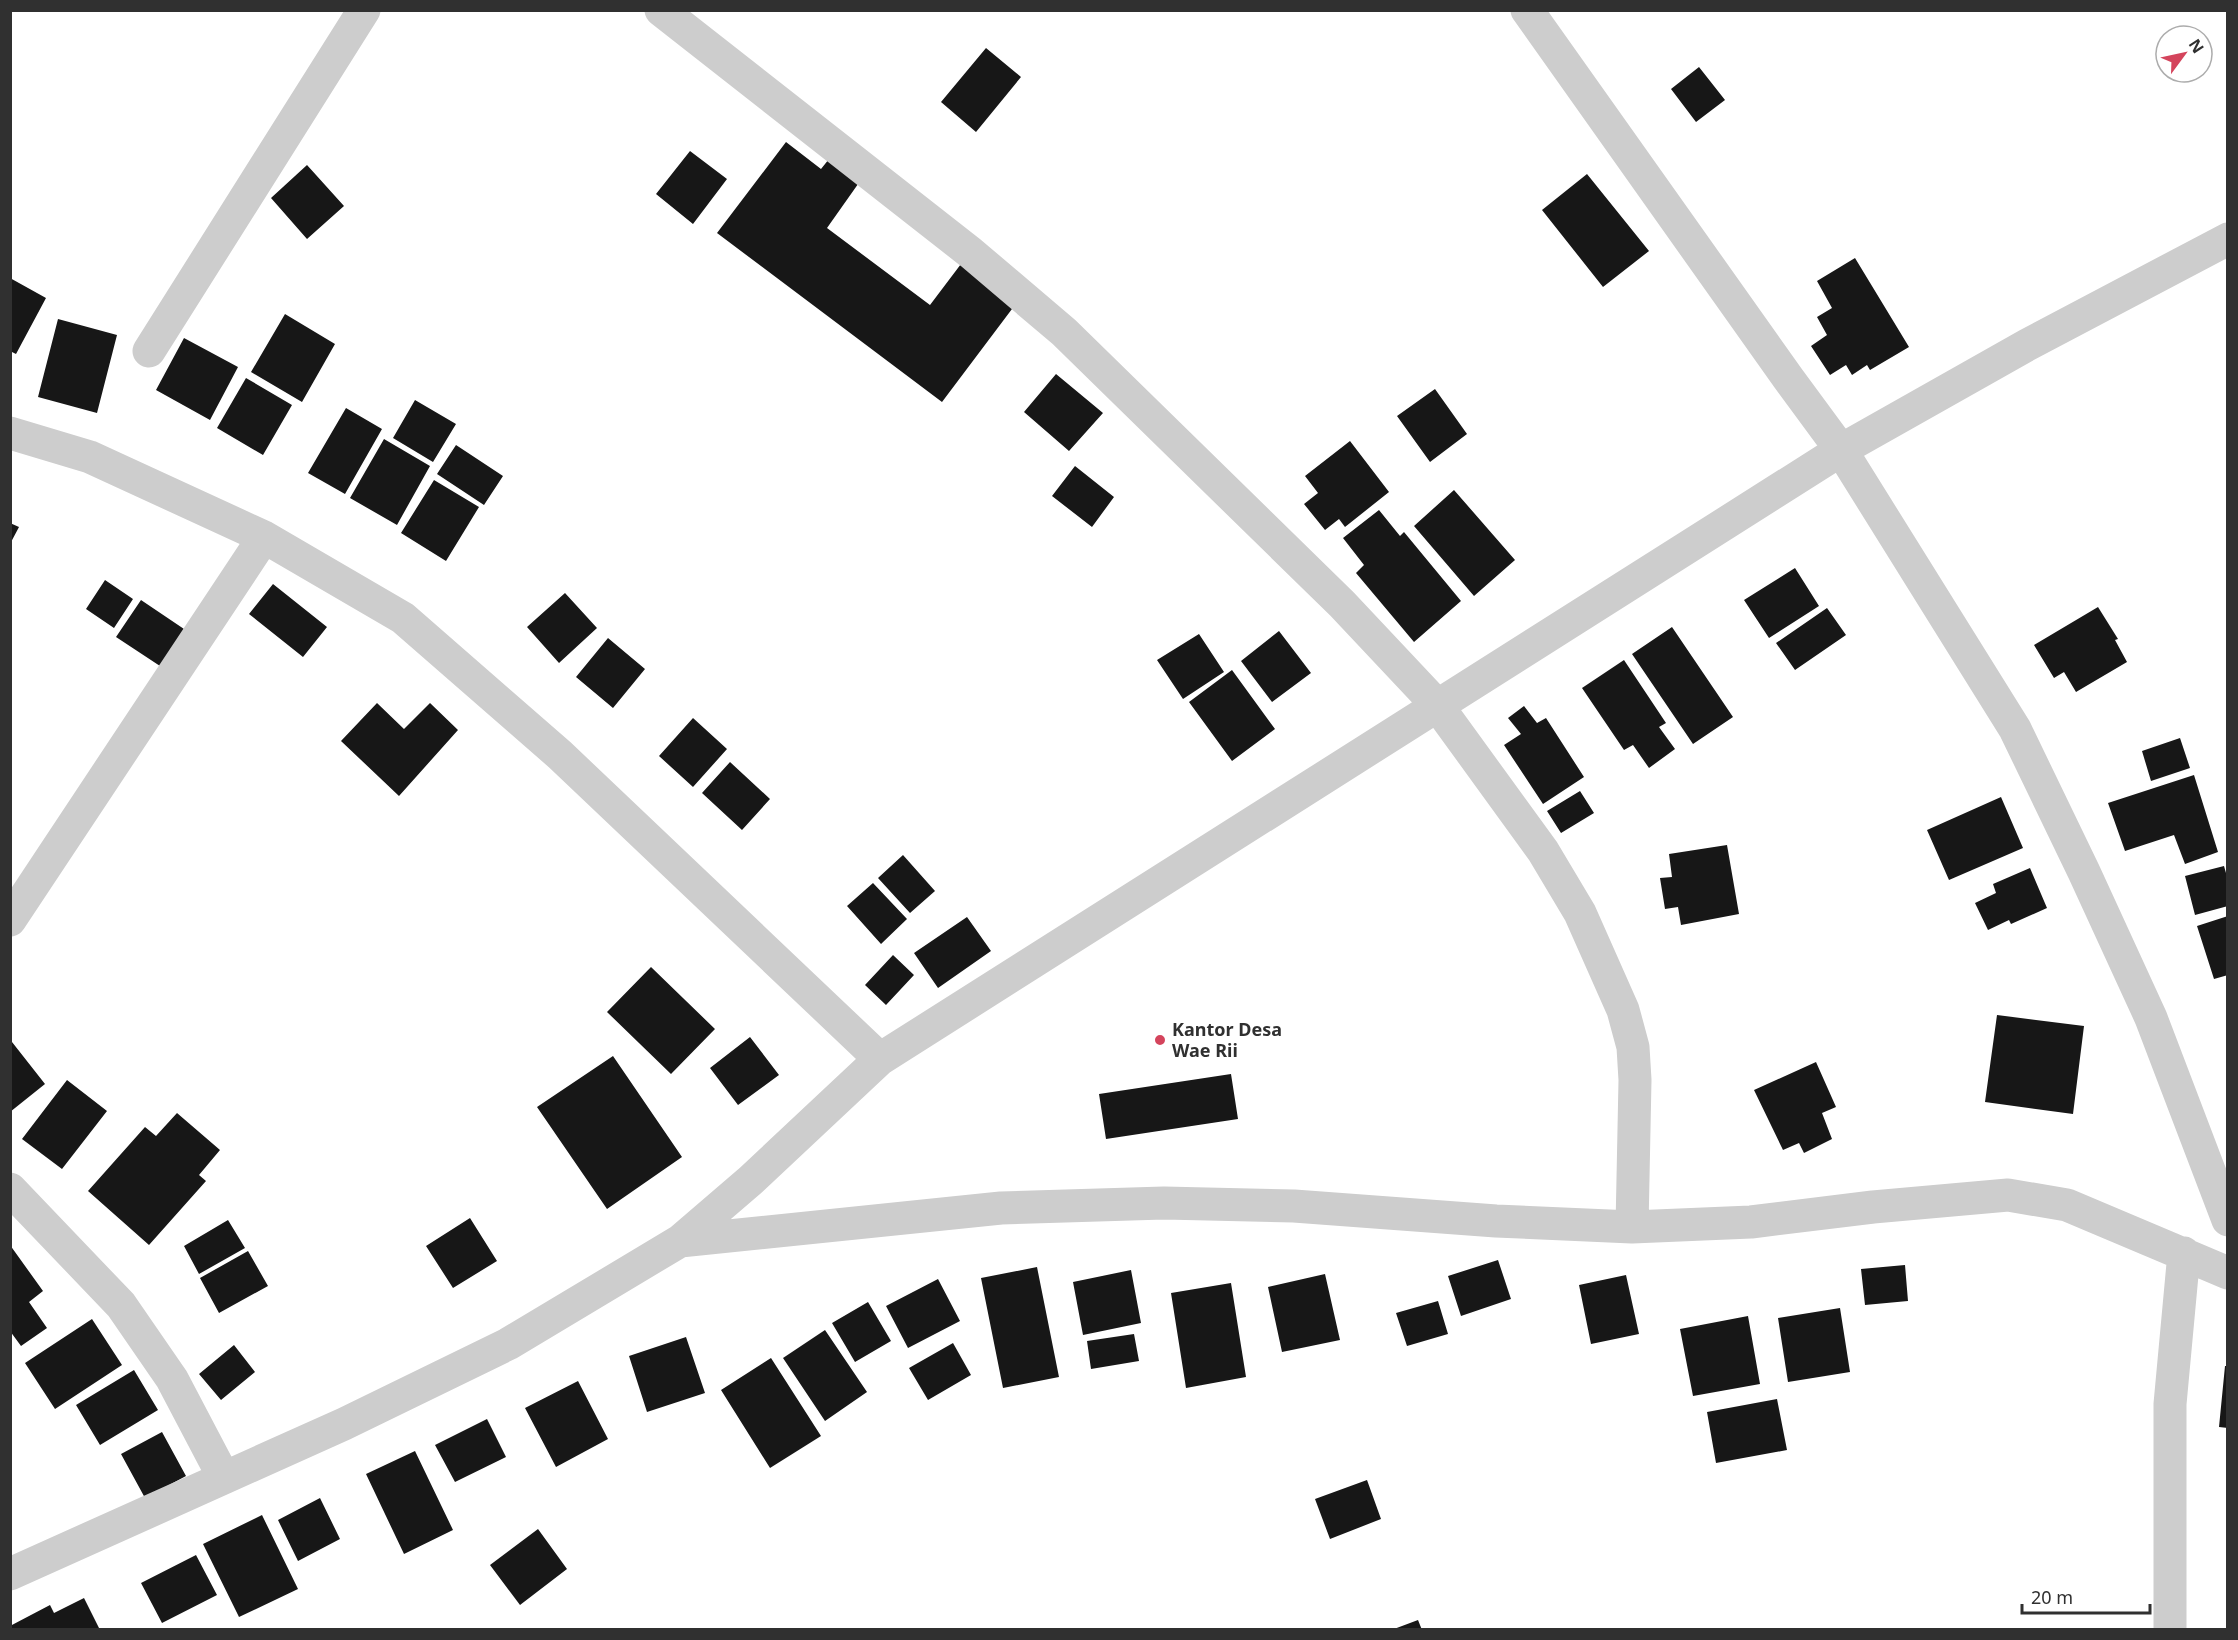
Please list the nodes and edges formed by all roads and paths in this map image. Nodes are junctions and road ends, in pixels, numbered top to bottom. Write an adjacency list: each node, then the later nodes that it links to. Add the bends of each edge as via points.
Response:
1 (364, 10): 5 (street)
2 (661, 10): 9 (street, via 971,253 1064,332 1342,604)
3 (1527, 10): 7 (street)
4 (2228, 239): 7 (street, via 2027,345)
5 (149, 351)
6 (10, 433): 8 (street, via 90,457)
7 (1841, 450): 9 (street); 13 (street, via 2015,729 2151,1018)
8 (264, 537): 10 (street); 11 (street, via 403,618 560,755)
9 (1437, 705): 11 (street); 14 (street, via 1543,851 1580,913 1623,1010 1633,1047 1635,1080)
10 (10, 920)
11 (880, 1059): 15 (street)
12 (10, 1190): 18 (street, via 121,1305 172,1379)
13 (2228, 1220)
14 (1632, 1227): 15 (street, via 1294,1206 1164,1203 1000,1208); 16 (street, via 1751,1222 2008,1196 2067,1205)
15 (680, 1241): 18 (street, via 508,1344)
16 (2184, 1253): 17 (street); 20 (street, via 2170,1404)
17 (2228, 1273)
18 (224, 1478): 19 (street)
19 (10, 1574)
20 (2170, 1629)

